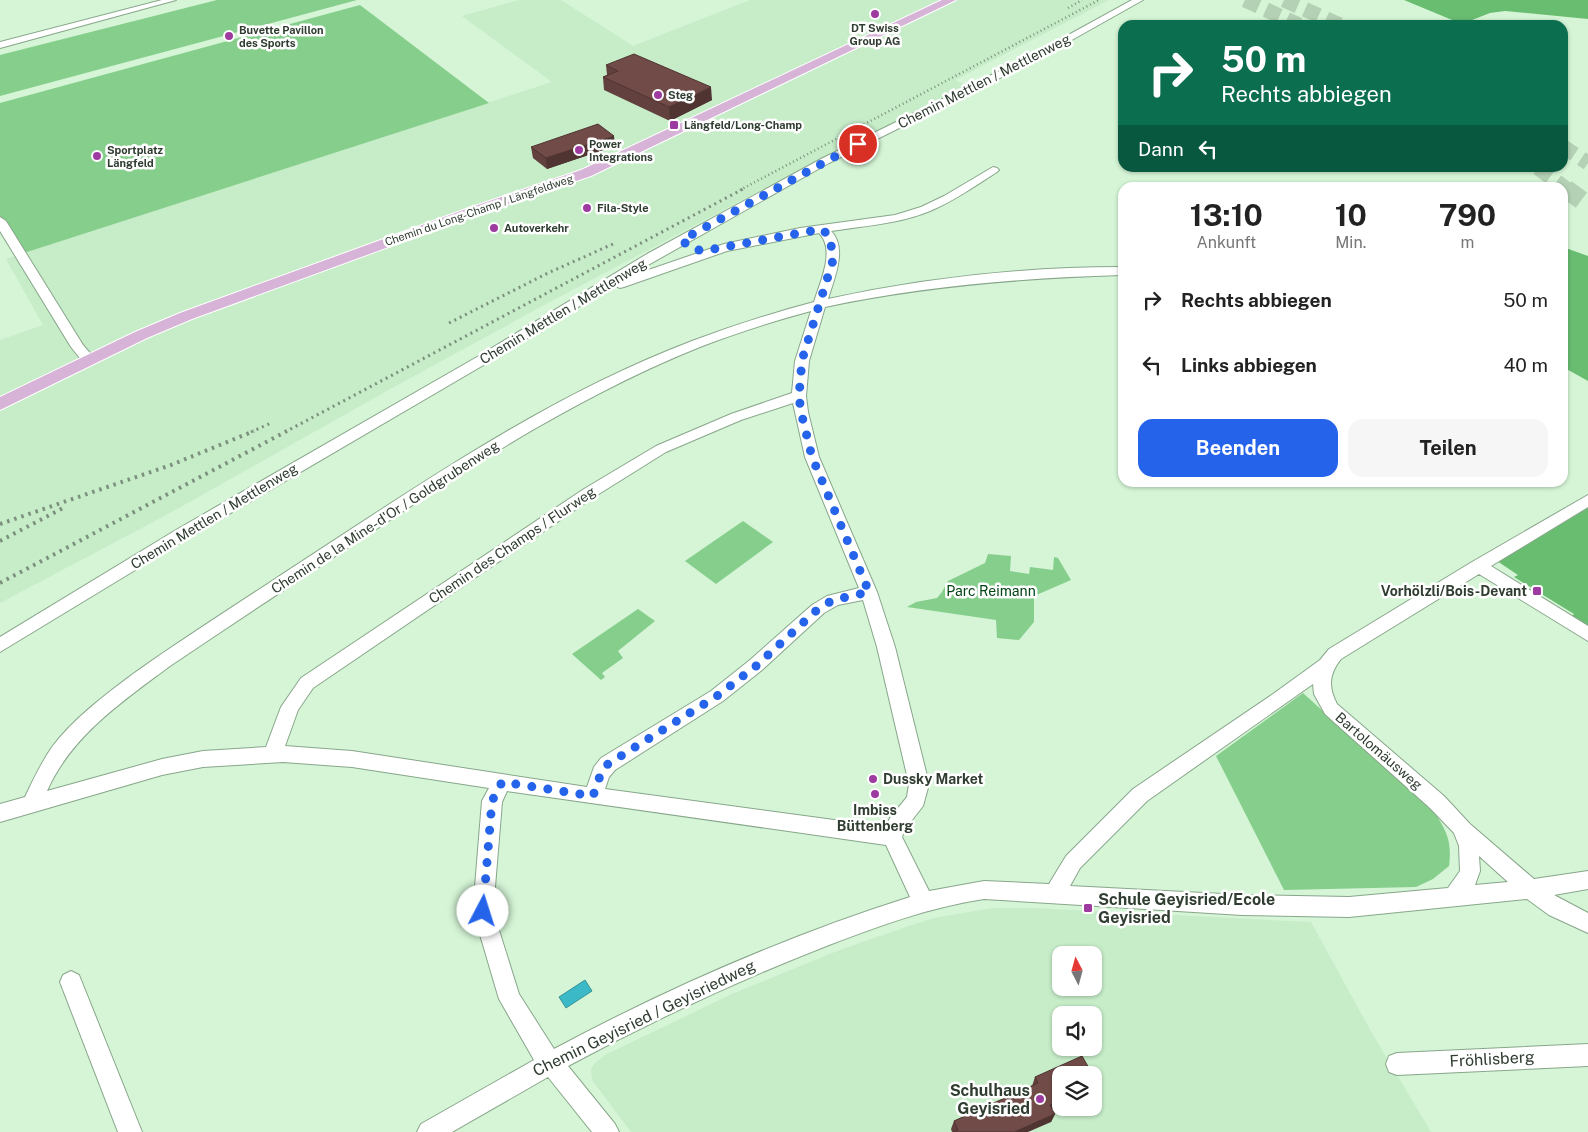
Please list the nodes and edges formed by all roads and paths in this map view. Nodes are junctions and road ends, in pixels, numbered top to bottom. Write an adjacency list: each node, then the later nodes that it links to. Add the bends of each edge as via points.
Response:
1 (172, 0): 4 (street)
2 (951, 0): 15 (main road, Chemin du Long-Champ / Längfeldweg, via 586,173 194,313)
3 (1139, 0): 8 (street, Chemin Mettlen / Mettlenweg, via 1035,57 824,161)
4 (0, 45)
5 (993, 170): 7 (street, via 925,209 897,218)
6 (0, 221): 15 (street)
7 (822, 229): 9 (street); 14 (street, via 830,237 833,260)
8 (682, 240): 10 (street, via 690,248); 11 (street, Chemin Mettlen / Mettlenweg)
9 (724, 248): 10 (street); 13 (street)
10 (703, 251): 11 (street)
11 (651, 257): 13 (street, Chemin Mettlen / Mettlenweg)
12 (1118, 272): 14 (street, Chemin de la Mine-d'Or / Goldgrubenweg, via 978,280 893,290)
13 (583, 298): 22 (street, Chemin Mettlen / Mettlenweg)
14 (818, 305): 16 (street, via 802,360); 27 (street, Chemin de la Mine-d'Or / Goldgrubenweg, via 751,324 682,349 540,420 452,471 117,695 78,730 49,768)
15 (88, 359): 17 (main road, Chemin du Long-Champ / Längfeldweg)
16 (799, 396): 20 (street, via 812,457); 24 (street, Chemin des Champs / Flurweg, via 736,417 661,449 589,493 307,683 290,707)
17 (0, 404)
18 (1588, 500): 19 (street)
19 (1478, 566): 21 (street); 23 (street, via 1335,654)
20 (869, 592): 26 (street, via 833,600 818,609 756,666 717,696 608,764 601,773); 30 (street, via 886,647 919,784 916,800 897,824)
21 (1588, 634)
22 (0, 645)
23 (1326, 665): 29 (street, Bartolomäusweg, via 1321,687 1331,709); 33 (street, via 1140,796 1073,862 1058,886)
24 (273, 754): 25 (street, via 352,760); 27 (street, via 203,759 162,766)
25 (502, 782): 26 (street); 39 (street, via 492,801 483,911 510,999)
26 (593, 796): 30 (street)
27 (32, 804): 28 (street)
28 (0, 813)
29 (1462, 828): 32 (street, Bartolomäusweg); 34 (street, Bartolomäusweg, via 1469,846 1470,871)
30 (892, 838): 35 (street)
31 (1588, 880): 32 (street)
32 (1531, 889): 34 (street); 36 (street, via 1556,908)
33 (1057, 895): 34 (street, via 1309,907 1392,904); 35 (street, via 984,890)
34 (1453, 897)
35 (924, 901): 39 (street, Chemin Geyisried / Geyisriedweg, via 712,982)
36 (1588, 923)
37 (70, 982): 41 (street)
38 (1588, 1055): 40 (street, Fröhlisberg)
39 (550, 1062): 42 (street, Chemin Geyisried / Geyisriedweg); 43 (street)
40 (1397, 1064)
41 (130, 1132)
42 (429, 1132)
43 (607, 1132)

